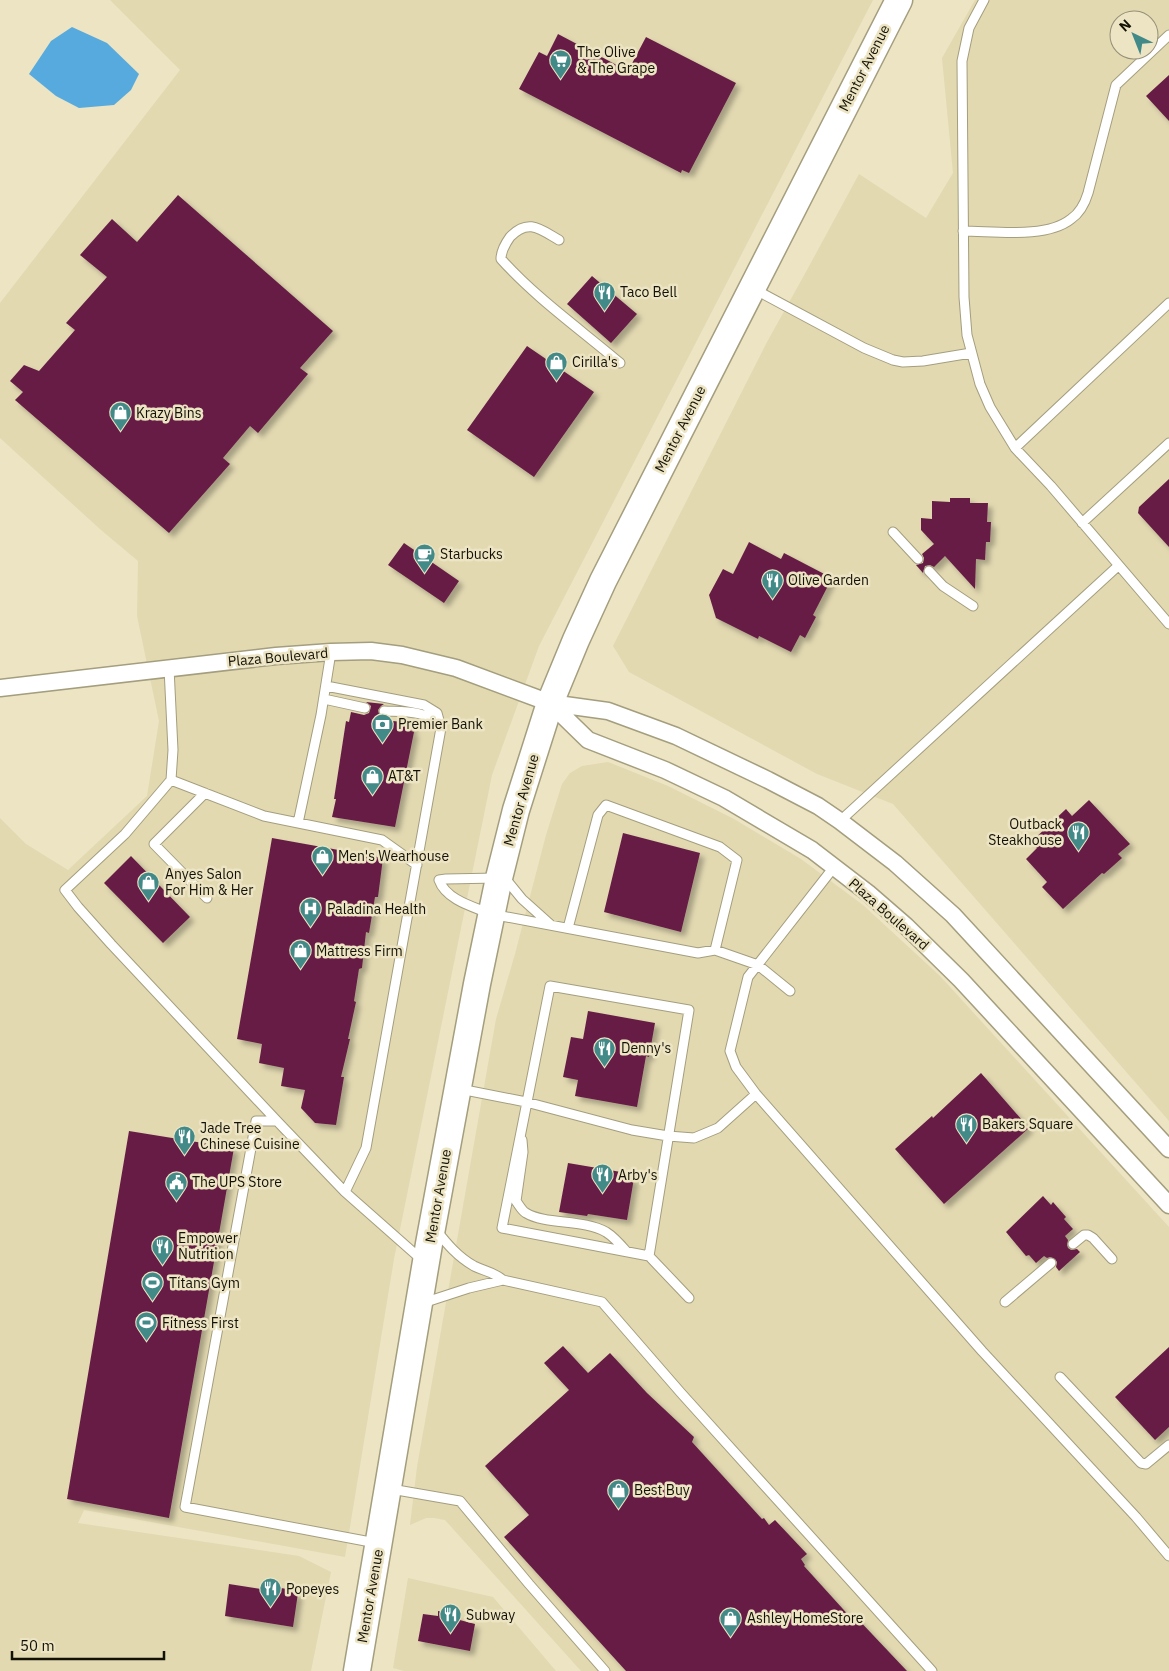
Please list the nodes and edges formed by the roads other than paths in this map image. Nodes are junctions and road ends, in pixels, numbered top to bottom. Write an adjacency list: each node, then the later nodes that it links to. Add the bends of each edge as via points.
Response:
1 (899, 0): 6 (main road, Mentor Avenue)
2 (984, 0): 4 (lane, via 969,28 962,55)
3 (1169, 36): 4 (lane, via 1116,85 1088,193 1073,218 1038,231)
4 (963, 231): 8 (lane, via 964,297)
5 (559, 240): 9 (lane, via 536,227 524,226 508,240 501,259)
6 (752, 288): 8 (lane, via 856,344 893,360 923,361); 24 (main road, Mentor Avenue, via 603,581)
7 (1169, 304): 11 (lane)
8 (971, 353): 11 (lane, via 990,407)
9 (620, 363)
10 (1169, 443): 12 (lane)
11 (1015, 448): 12 (lane)
12 (1082, 522): 15 (lane)
13 (893, 532): 14 (lane)
14 (918, 559)
15 (1118, 566): 18 (lane); 30 (lane)
16 (929, 571): 17 (lane, via 943,586)
17 (973, 606)
18 (1169, 624)
19 (331, 652): 20 (street, Plaza Boulevard); 21 (lane); 24 (street, Plaza Boulevard, via 371,651 402,655 456,668)
20 (169, 668): 22 (street, Plaza Boulevard); 28 (lane, via 173,750)
21 (326, 686): 23 (lane); 27 (lane, via 424,705 437,713)
22 (0, 688)
23 (324, 699): 25 (lane); 31 (lane)
24 (550, 702): 30 (street, Plaza Boulevard, via 608,711 676,736 768,780); 33 (street, Plaza Boulevard, via 588,740 665,770 724,798 812,850); 34 (main road, Mentor Avenue)
25 (365, 708)
26 (384, 711): 27 (lane, via 425,716 435,720)
27 (441, 728): 32 (lane)
28 (171, 780): 29 (lane); 45 (lane, via 125,834 65,890 111,944)
29 (204, 793): 31 (lane, via 264,816); 35 (lane, via 154,844)
30 (840, 821): 48 (street, Plaza Boulevard, via 895,863 953,915)
31 (298, 823): 32 (lane, via 382,840)
32 (417, 865): 49 (lane, via 366,1148)
33 (834, 867): 40 (lane); 50 (street, Plaza Boulevard, via 906,926 961,980)
34 (499, 875): 36 (main road, Mentor Avenue); 36 (lane, via 439,880 448,893); 37 (lane)
35 (207, 898)
36 (491, 914): 37 (lane); 42 (main road, Mentor Avenue)
37 (551, 925): 38 (lane)
38 (568, 928): 39 (lane, via 698,953); 39 (lane, via 598,815 606,806 720,847 737,860)
39 (715, 950): 40 (lane)
40 (758, 965): 41 (lane); 43 (lane, via 748,977 730,1052 736,1067)
41 (790, 991)
42 (458, 1089): 44 (lane); 51 (main road, Mentor Avenue)
43 (756, 1094): 47 (lane, via 718,1128 694,1138); 66 (lane)
44 (526, 1102): 46 (lane); 47 (lane, via 632,1130); 47 (lane, via 550,986 689,1010)
45 (277, 1121): 49 (lane); 65 (lane, via 256,1120 185,1507)
46 (520, 1132): 53 (lane, via 523,1152 516,1201 525,1213 600,1229); 53 (lane, via 502,1228)
47 (668, 1136): 54 (lane)
48 (1169, 1149)
49 (345, 1192): 57 (lane)
50 (1169, 1205)
51 (432, 1226): 57 (main road, Mentor Avenue); 58 (lane, via 462,1259 477,1268 494,1272)
52 (1073, 1244): 55 (lane, via 1088,1235)
53 (626, 1251): 54 (lane)
54 (649, 1256): 59 (lane)
55 (1112, 1259)
56 (1051, 1263): 60 (lane)
57 (426, 1264): 61 (main road, Mentor Avenue)
58 (503, 1280): 61 (lane); 69 (lane, via 602,1302)
59 (689, 1298)
60 (1005, 1302)
61 (418, 1305): 64 (main road, Mentor Avenue)
62 (1060, 1377): 63 (lane, via 1141,1463 1151,1461)
63 (1169, 1445)
64 (388, 1488): 65 (main road, Mentor Avenue); 68 (lane, via 460,1501)
65 (379, 1543): 67 (main road, Mentor Avenue)
66 (1169, 1556)
67 (357, 1671)
68 (605, 1671)
69 (932, 1671)

